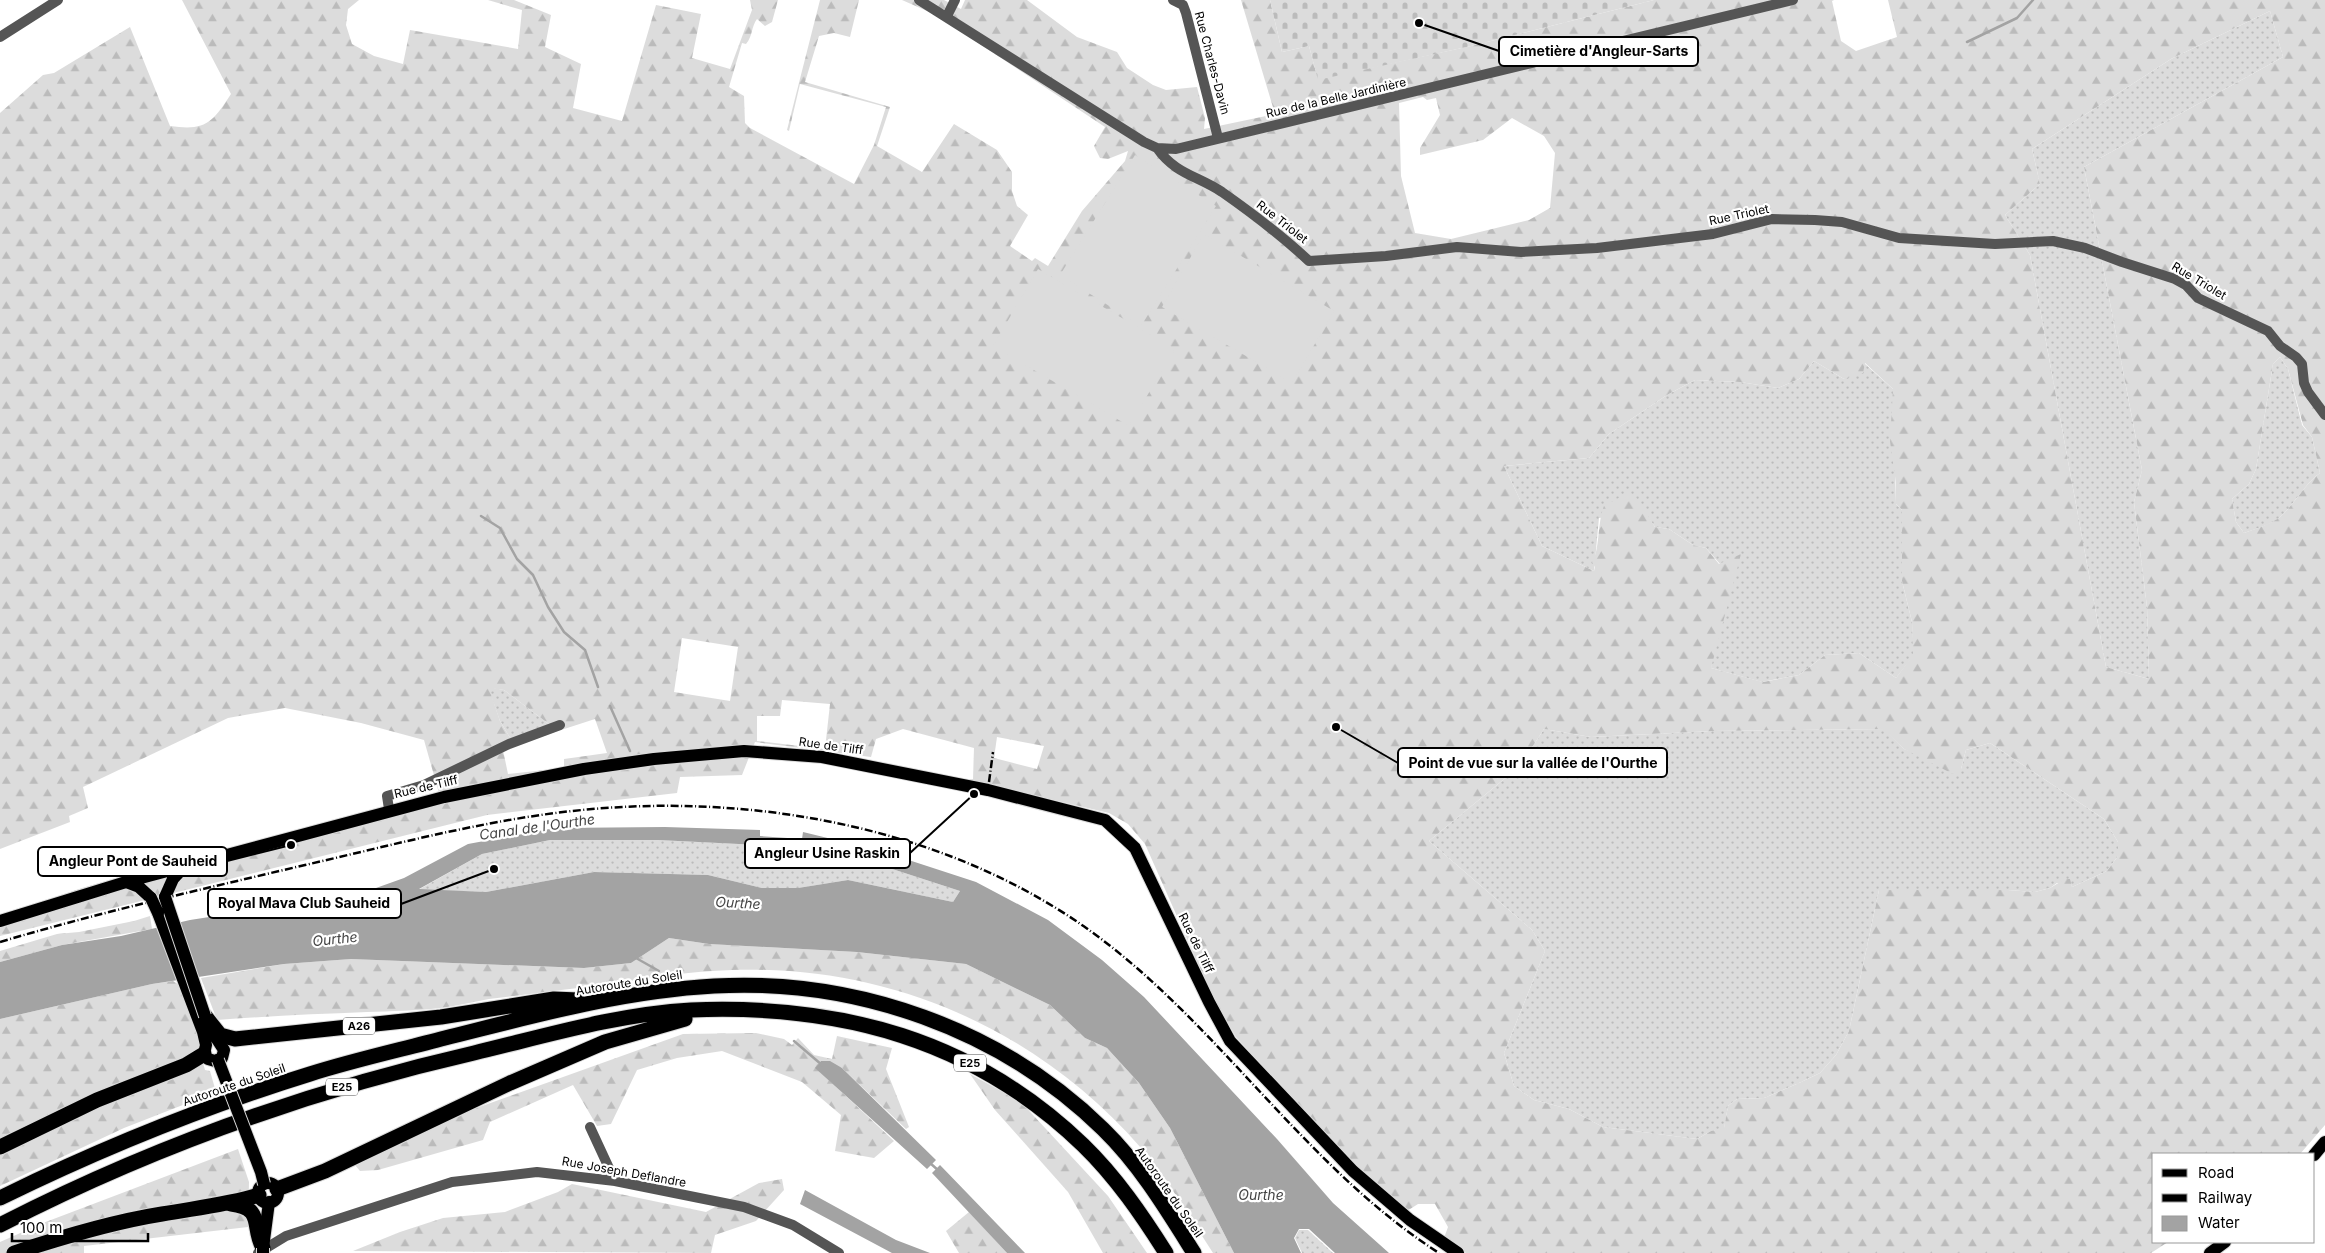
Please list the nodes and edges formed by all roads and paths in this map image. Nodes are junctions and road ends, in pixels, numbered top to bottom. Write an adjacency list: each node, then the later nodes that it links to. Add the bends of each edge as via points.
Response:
1 (918, 0): 6 (street, Rue de la Belle Jardinière)
2 (955, 0): 6 (street)
3 (1173, 0): 8 (street, Rue Charles-Davin, via 1183,5 1186,13)
4 (1793, 0): 8 (street, Rue de la Belle Jardinière)
5 (52, 1): 7 (street)
6 (946, 16): 9 (street, Rue de la Belle Jardinière)
7 (0, 36)
8 (1218, 138): 9 (street, Rue de la Belle Jardinière, via 1176,149)
9 (1157, 148): 10 (street, Rue Triolet, via 1166,161 1223,193 1309,261 1457,247 1521,252 1604,247 1713,234 1772,219 1842,222 1899,238 1996,244 2053,241 2073,245 2175,279 2198,298 2268,331 2302,364 2304,383)
10 (2325, 415)
11 (560, 725): 12 (street, via 509,744 424,785 387,796)
12 (389, 810): 13 (main road, Rue de Tilff); 37 (main road, Rue de Tilff, via 510,782 584,769 744,751 822,757 891,769 1105,820 1135,848 1230,1041 1352,1172 1410,1220)
13 (186, 866): 14 (main road, Rue de Tilff); 15 (main road, via 173,879)
14 (150, 885): 15 (main road); 16 (main road, via 126,882); 21 (main road, bridge, via 189,994)
15 (165, 897): 19 (main road, bridge)
16 (0, 921)
17 (602, 1000): 20 (highway, A26, via 554,999 441,1017); 28 (highway, Autoroute du Soleil / E25, via 310,1074 125,1141); 36 (highway, Autoroute du Soleil / E25, via 714,986 793,986 879,1002 944,1024 1015,1062 1103,1129 1146,1180)
18 (702, 1011): 27 (highway, via 683,1020 605,1042 510,1083 325,1171); 30 (highway, E25, via 661,1014 584,1027 406,1069 318,1094 133,1161); 35 (highway, E25, via 763,1009 843,1019 898,1033 971,1064 1031,1103 1085,1147 1125,1193)
19 (205, 1016): 20 (highway, via 220,1035 235,1039); 21 (main road)
20 (277, 1036): 21 (highway, A26)
21 (214, 1049): 24 (highway, via 186,1065 97,1100); 27 (main road, bridge, via 262,1172)
22 (590, 1127): 26 (street)
23 (2325, 1142): 25 (main road)
24 (0, 1146)
25 (2315, 1154)
26 (615, 1181): 32 (street, Rue Joseph Deflandre, via 538,1172 452,1182 286,1236); 34 (street, Rue Joseph Deflandre, via 744,1207 793,1225)
27 (267, 1193): 29 (highway); 32 (main road)
28 (0, 1198)
29 (231, 1204): 32 (highway, via 246,1206 254,1213); 33 (highway, via 161,1214)
30 (0, 1224)
31 (2224, 1243): 38 (main road)
32 (263, 1251)
33 (14, 1253)
34 (839, 1253)
35 (1166, 1253)
36 (1194, 1253)
37 (1458, 1253)
38 (2210, 1253)

